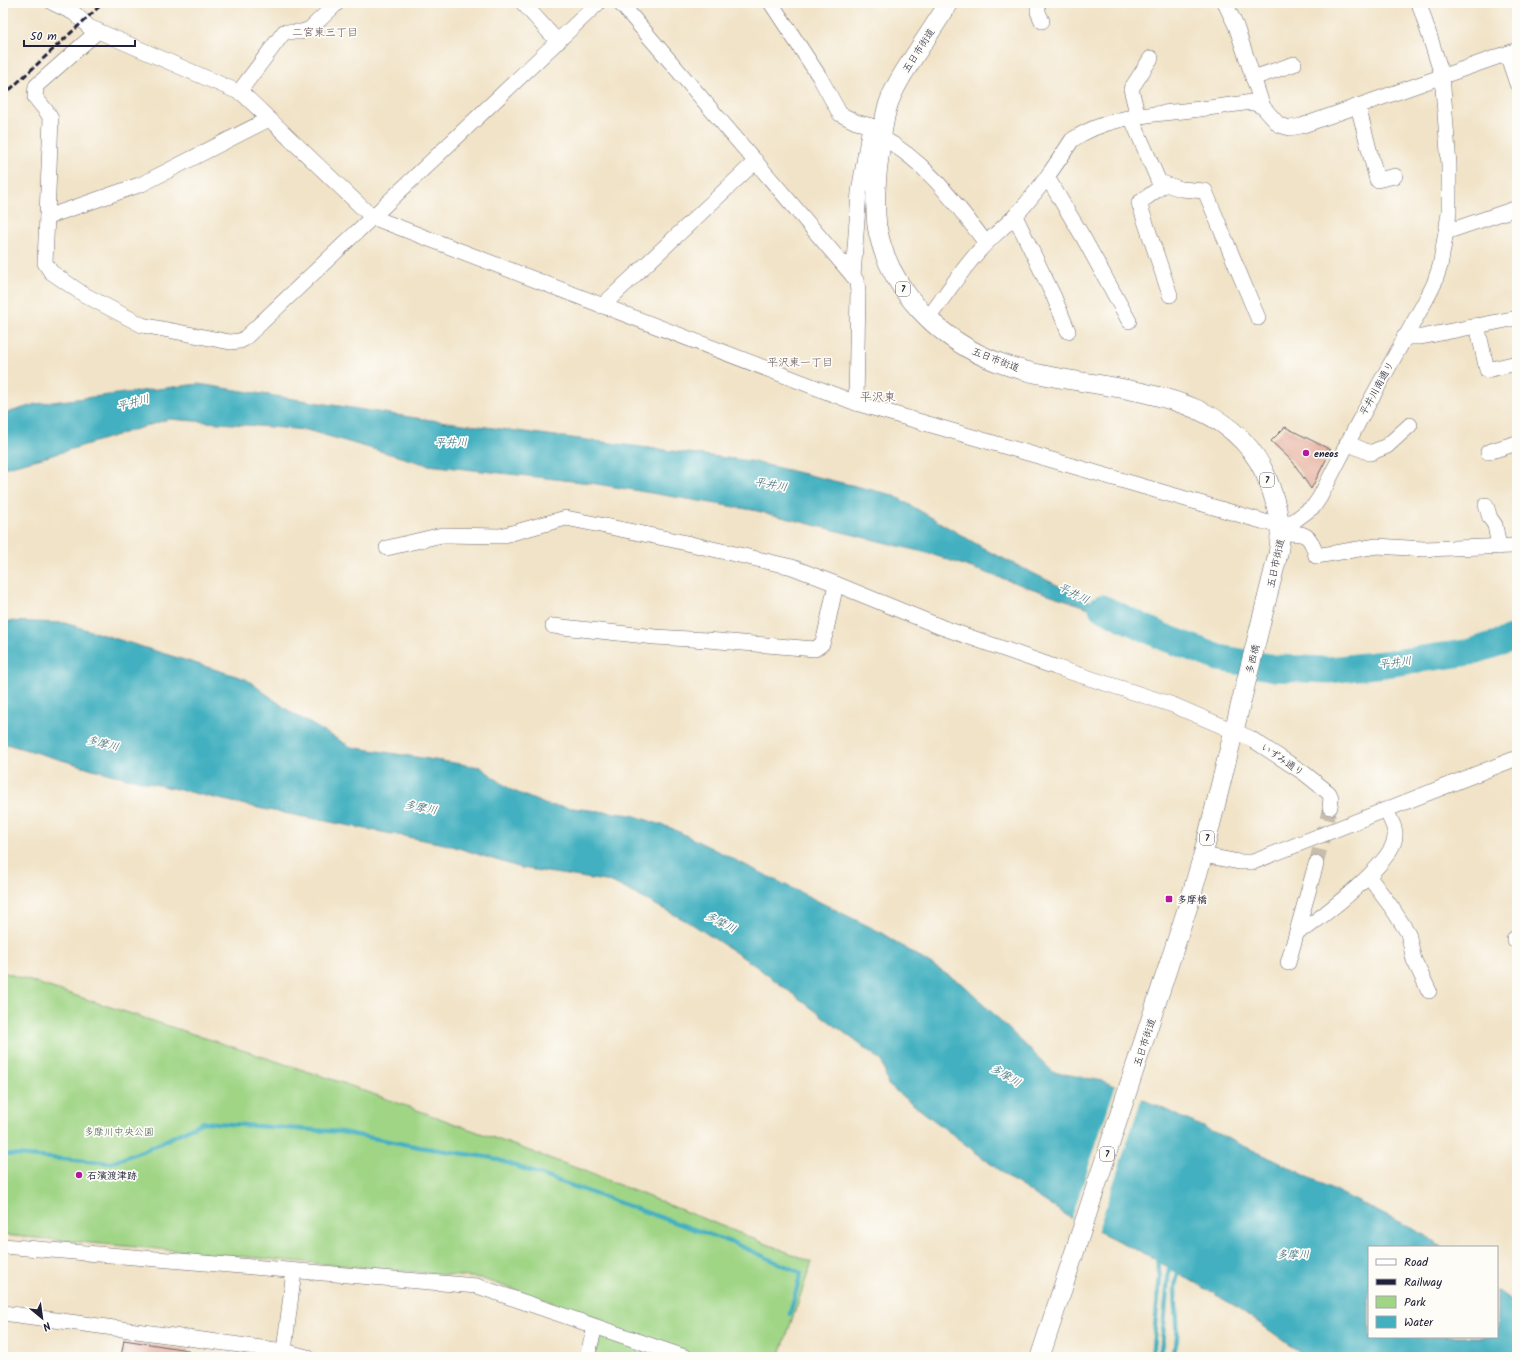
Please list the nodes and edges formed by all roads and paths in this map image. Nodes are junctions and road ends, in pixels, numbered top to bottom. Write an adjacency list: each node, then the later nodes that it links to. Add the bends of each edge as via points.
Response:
1 (52, 3): 12 (street, via 74,13 89,27)
2 (337, 3): 20 (street, via 310,29 284,32)
3 (524, 3): 13 (street)
4 (598, 3): 13 (street)
5 (619, 3): 26 (street)
6 (771, 3): 25 (street, via 819,76 840,114)
7 (949, 3): 25 (main road, 五日市街道 / 7, via 898,82)
8 (1038, 3): 11 (street)
9 (1225, 3): 18 (street)
10 (1419, 3): 17 (street, 平井川南通り)
11 (1042, 21)
12 (98, 30): 20 (street); 33 (street, via 36,86 35,97 50,119)
13 (558, 42): 32 (street)
14 (1512, 52): 17 (street); 19 (street)
15 (1151, 58): 23 (street, via 1131,89 1136,109)
16 (1294, 64): 18 (street)
17 (1442, 76): 22 (street); 34 (street, 平井川南通り, via 1449,165)
18 (1254, 78): 21 (street)
19 (1517, 84)
20 (239, 92): 24 (street)
21 (1262, 106): 22 (street, via 1279,125 1290,128); 23 (street, via 1252,102)
22 (1358, 106): 27 (street, via 1378,180)
23 (1135, 116): 28 (street, via 1095,127 1072,140); 29 (street, via 1134,124)
24 (269, 119): 32 (street); 33 (street, via 142,184)
25 (878, 131): 35 (street, via 935,179); 36 (street, via 859,192); 39 (main road, 五日市街道 / 7, via 875,196 879,236 888,263 902,288)
26 (756, 161): 36 (street); 38 (street)
27 (1395, 176)
28 (1047, 177): 31 (street); 42 (street)
29 (1159, 182): 37 (street, via 1161,186 1139,204); 40 (street, via 1205,191)
30 (1517, 208): 34 (street)
31 (1015, 216): 35 (street); 44 (street)
32 (372, 217): 33 (street, via 240,341 230,342 142,325 84,294 51,272 45,263); 38 (street)
33 (47, 218)
34 (1446, 232): 45 (street, 平井川南通り, via 1434,284)
35 (986, 243): 39 (street, via 968,263)
36 (853, 276): 47 (street, via 857,282 858,292)
37 (1170, 295)
38 (602, 306): 47 (street)
39 (928, 318): 53 (main road, 五日市街道 / 7, via 969,349 1001,364 1165,398 1196,409 1220,422 1249,449 1260,466 1275,501)
40 (1258, 318)
41 (1517, 318): 43 (street)
42 (1129, 321)
43 (1478, 325): 45 (street, via 1421,337); 46 (street, via 1487,370)
44 (1068, 331)
45 (1404, 337): 49 (street, 平井川南通り)
46 (1517, 363)
47 (856, 403): 53 (street)
48 (1410, 425): 49 (street, via 1387,446 1370,453)
49 (1347, 443): 53 (street, 平井川南通り, via 1314,506)
50 (1517, 443): 51 (street)
51 (1488, 452)
52 (1486, 505): 53 (street, via 1490,518 1506,546 1424,549 1377,546 1316,556 1306,535)
53 (1281, 528): 56 (main road, 五日市街道 / 7, via 1278,554)
54 (387, 548): 55 (street, いずみ通り, via 442,535 501,536 566,518 792,567)
55 (836, 584): 57 (street, via 825,635 822,644 815,648 655,637); 58 (street, いずみ通り, via 941,627)
56 (1268, 594): 58 (main road, 多西橋 / 7)
57 (553, 626)
58 (1235, 727): 60 (street, いずみ通り, via 1304,772); 62 (main road, 五日市街道 / 7)
59 (1517, 758): 61 (street)
60 (1329, 800)
61 (1386, 810): 62 (street, via 1253,862); 64 (street, via 1396,834 1394,842)
62 (1203, 855): 76 (main road, 五日市街道 / 7, via 1174,951)
63 (1316, 864): 65 (street)
64 (1369, 877): 65 (street, via 1309,926); 67 (street, via 1408,933 1414,960)
65 (1298, 931): 66 (street)
66 (1288, 963)
67 (1429, 991)
68 (3, 1246): 69 (street)
69 (294, 1271): 71 (street, via 477,1286); 72 (street)
70 (3, 1313): 72 (street)
71 (595, 1327): 74 (street); 75 (street)
72 (284, 1351): 73 (street)
73 (307, 1357)
74 (587, 1357)
75 (685, 1357)
76 (1040, 1357)

